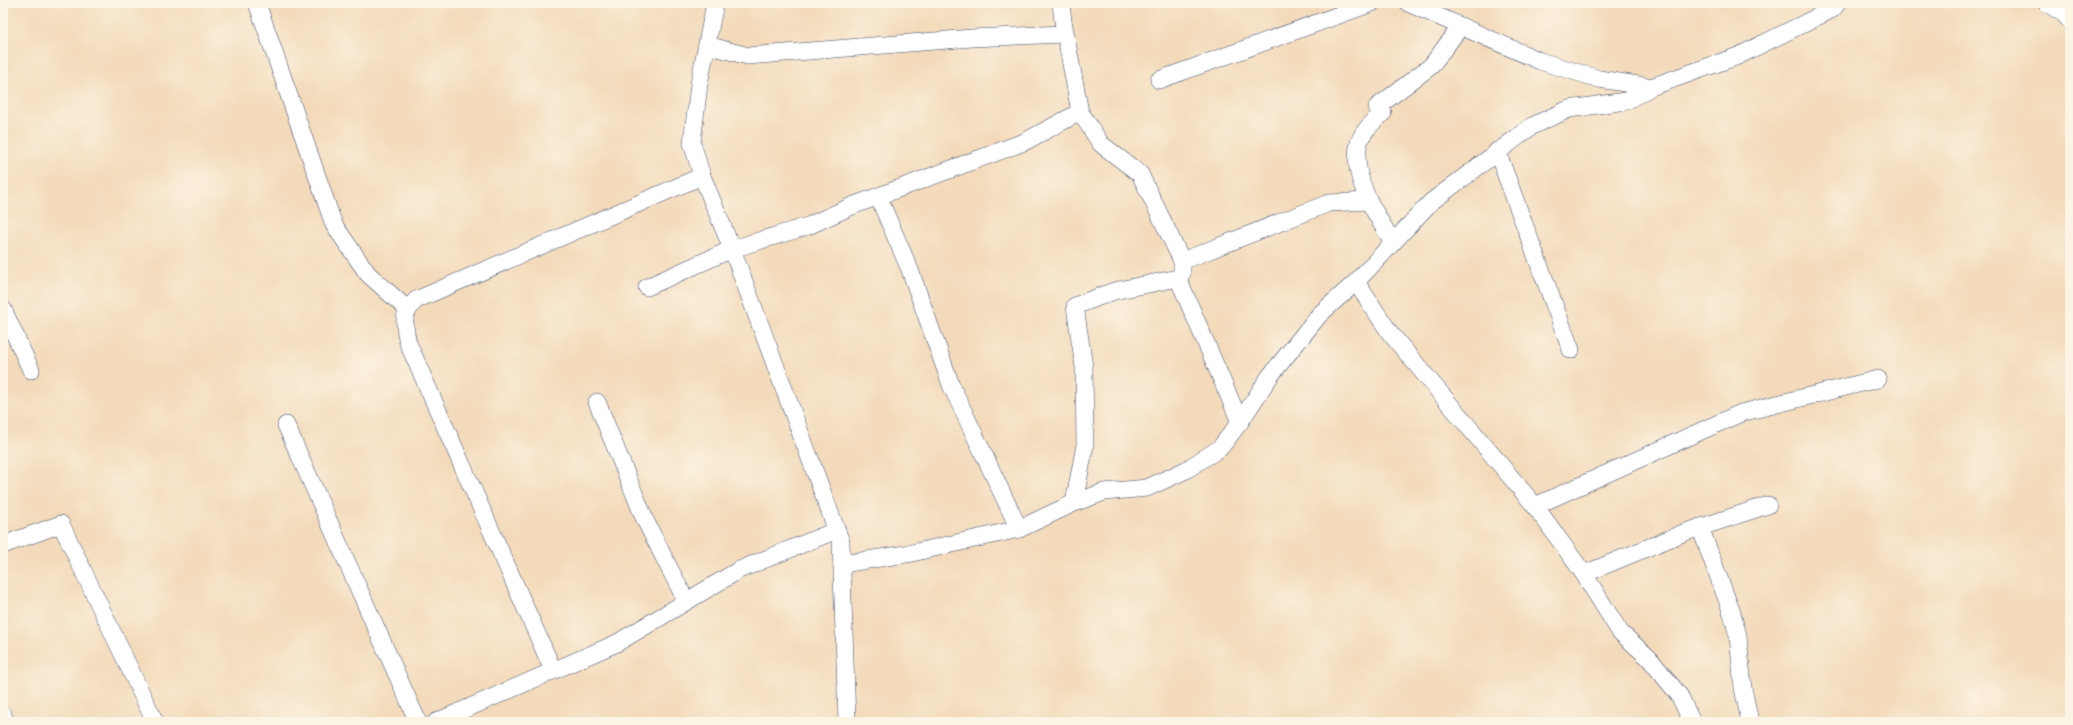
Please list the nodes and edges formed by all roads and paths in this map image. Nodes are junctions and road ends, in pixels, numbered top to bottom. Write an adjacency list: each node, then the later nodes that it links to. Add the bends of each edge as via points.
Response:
1 (257, 3): 26 (street, via 334,225 368,274)
2 (715, 3): 11 (street)
3 (1061, 3): 10 (street)
4 (1372, 3): 12 (street)
5 (1408, 3): 9 (street)
6 (1837, 3): 13 (street, via 1833,9 1738,56)
7 (2047, 3): 8 (street)
8 (2070, 21)
9 (1461, 26): 13 (street, via 1540,61 1599,79); 18 (street, via 1431,66 1380,110 1366,130 1358,146 1360,173)
10 (1065, 34): 11 (street, via 972,38 748,56); 14 (street)
11 (707, 45): 16 (street, via 699,84 692,143)
12 (1159, 80)
13 (1651, 87): 15 (street, via 1626,101 1569,109 1532,126)
14 (1080, 112): 17 (street, via 1024,142); 21 (street, via 1101,144 1140,174)
15 (1497, 151): 19 (street, via 1430,202); 27 (street)
16 (702, 176): 20 (street); 26 (street, via 416,300)
17 (878, 196): 20 (street, via 808,226); 37 (street, via 910,270 951,385)
18 (1369, 201): 19 (street); 21 (street, via 1330,203)
19 (1394, 242): 23 (street)
20 (732, 249): 24 (street); 38 (street)
21 (1182, 261): 22 (street, via 1182,273)
22 (1178, 278): 31 (street); 33 (street, via 1114,291 1075,306 1084,367 1085,437)
23 (1356, 282): 31 (street, via 1320,314 1270,376); 34 (street, via 1390,333)
24 (647, 287)
25 (3, 309): 28 (street)
26 (407, 309): 43 (street, via 404,324 408,343)
27 (1571, 350)
28 (30, 370)
29 (1878, 379): 34 (street, via 1741,413)
30 (597, 402): 42 (street, via 645,520)
31 (1240, 422): 33 (street, via 1220,448 1186,470 1147,488 1104,492)
32 (286, 425): 47 (street)
33 (1074, 503): 37 (street)
34 (1536, 506): 41 (street)
35 (1768, 506): 36 (street)
36 (1700, 527): 41 (street); 51 (street, via 1738,636 1743,688)
37 (1019, 529): 40 (street, via 919,551)
38 (837, 530): 40 (street, via 841,542); 42 (street, via 739,570)
39 (3, 545): 46 (street, via 61,524)
40 (842, 564): 49 (street)
41 (1584, 574): 50 (street, via 1620,632 1649,658 1679,695)
42 (686, 601): 43 (street, via 617,642)
43 (553, 670): 48 (street)
44 (3, 715): 45 (street)
45 (6, 722)
46 (155, 722)
47 (418, 722)
48 (436, 722)
49 (847, 722)
50 (1692, 722)
51 (1750, 722)

